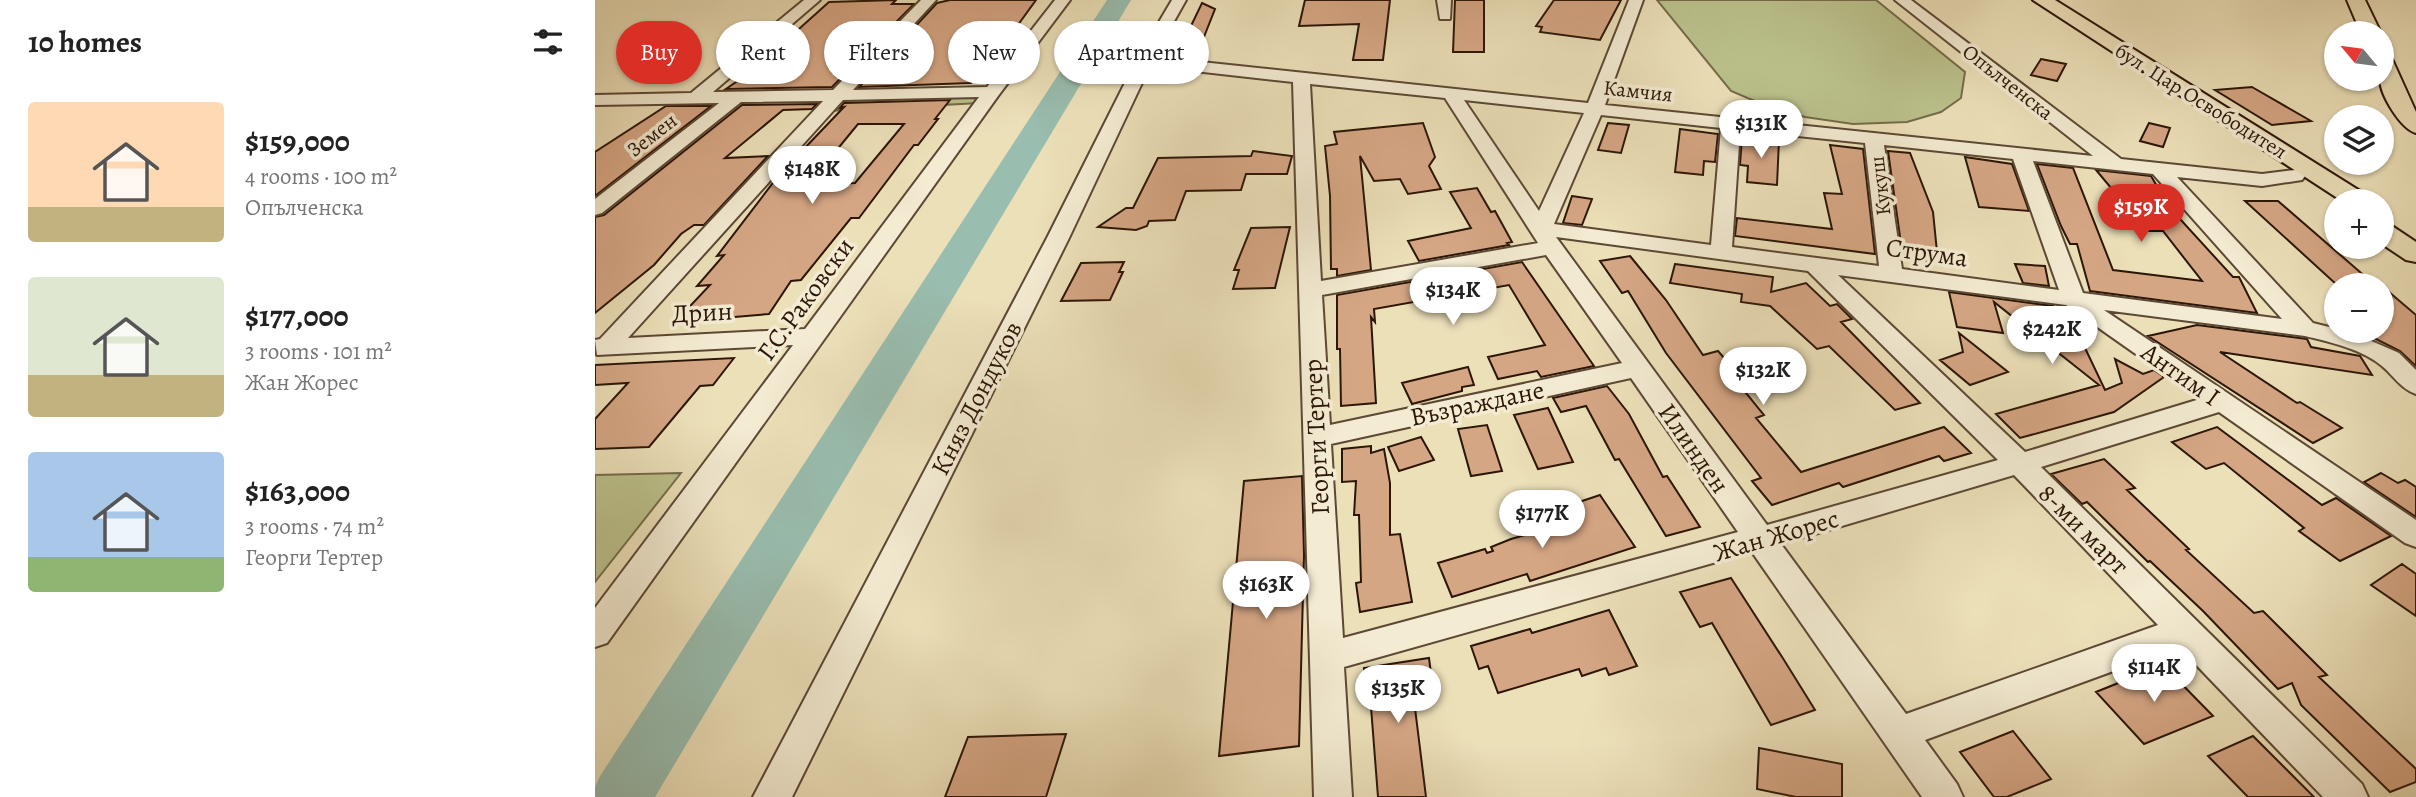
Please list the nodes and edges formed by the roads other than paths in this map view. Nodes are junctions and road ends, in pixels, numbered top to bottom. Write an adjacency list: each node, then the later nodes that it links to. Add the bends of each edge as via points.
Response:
1 (813, 0): 19 (street)
2 (929, 0): 17 (street)
3 (1063, 0): 16 (street, Г.С.Раковски)
4 (1179, 0): 10 (street, Княз Дондуков)
5 (1636, 0): 22 (street)
6 (1902, 0): 27 (street, Опълченска)
7 (2023, 0): 29 (main road, бул. Цар Освободител)
8 (2042, 0): 30 (main road, бул. Цар Освободител)
9 (2356, 0): 11 (main road)
10 (1167, 21)
11 (2366, 21)
12 (1209, 68): 13 (street, Камчия)
13 (1301, 77): 18 (street, Камчия); 41 (street, Георги Тертер)
14 (1134, 84): 57 (street, Княз Дондуков)
15 (2394, 87): 24 (main road)
16 (992, 92): 17 (street); 44 (street, Г.С.Раковски)
17 (838, 95): 20 (street); 45 (street)
18 (1452, 95): 22 (street, Камчия); 35 (street, Илинден)
19 (697, 97): 20 (street); 21 (street)
20 (737, 97): 32 (street, Земен)
21 (595, 100)
22 (1595, 109): 23 (street, Камчия); 35 (street)
23 (1731, 123): 25 (street, Камчия); 37 (street)
24 (2416, 125)
25 (1874, 138): 26 (street, Камчия); 40 (street, Кукуш)
26 (2020, 153): 27 (street, Камчия); 42 (street)
27 (2115, 163): 28 (street, Камчия)
28 (2158, 168): 29 (street, Камчия, via 2263,180); 43 (street)
29 (2294, 176): 31 (main road, бул. Цар Освободител)
30 (2340, 189)
31 (2324, 195)
32 (595, 209)
33 (2394, 223): 34 (main road)
34 (2416, 237)
35 (1546, 238): 37 (street, Струма); 41 (street); 46 (street, Илинден)
36 (2394, 240): 38 (main road)
37 (1721, 253): 39 (street, Струма)
38 (2416, 254)
39 (1815, 265): 40 (street, Струма); 50 (street, 8-ми март)
40 (1891, 275): 42 (street, Струма)
41 (1309, 290): 49 (street, Георги Тертер)
42 (2074, 300): 43 (street, Струма); 48 (street, Антим I)
43 (2305, 330): 47 (street, via 2344,338 2390,359)
44 (812, 336): 45 (street, Дрин); 54 (street, Г.С.Раковски)
45 (601, 347)
46 (1638, 368): 49 (street, Възраждане); 52 (street, Илинден)
47 (2416, 385)
48 (2222, 402): 50 (street, Жан Жорес); 51 (street, Антим I)
49 (1316, 438): 55 (street, Георги Тертер)
50 (2021, 465): 52 (street, Жан Жорес); 53 (street, 8-ми март)
51 (2416, 535)
52 (1759, 540): 55 (street, Жан Жорес); 56 (street, Илинден)
53 (2185, 630): 56 (street); 60 (street, 8-ми март)
54 (595, 633)
55 (1326, 657): 58 (street, Георги Тертер)
56 (1898, 733): 59 (street, Илинден)
57 (772, 797)
58 (1333, 797)
59 (1944, 797)
60 (2350, 797)

